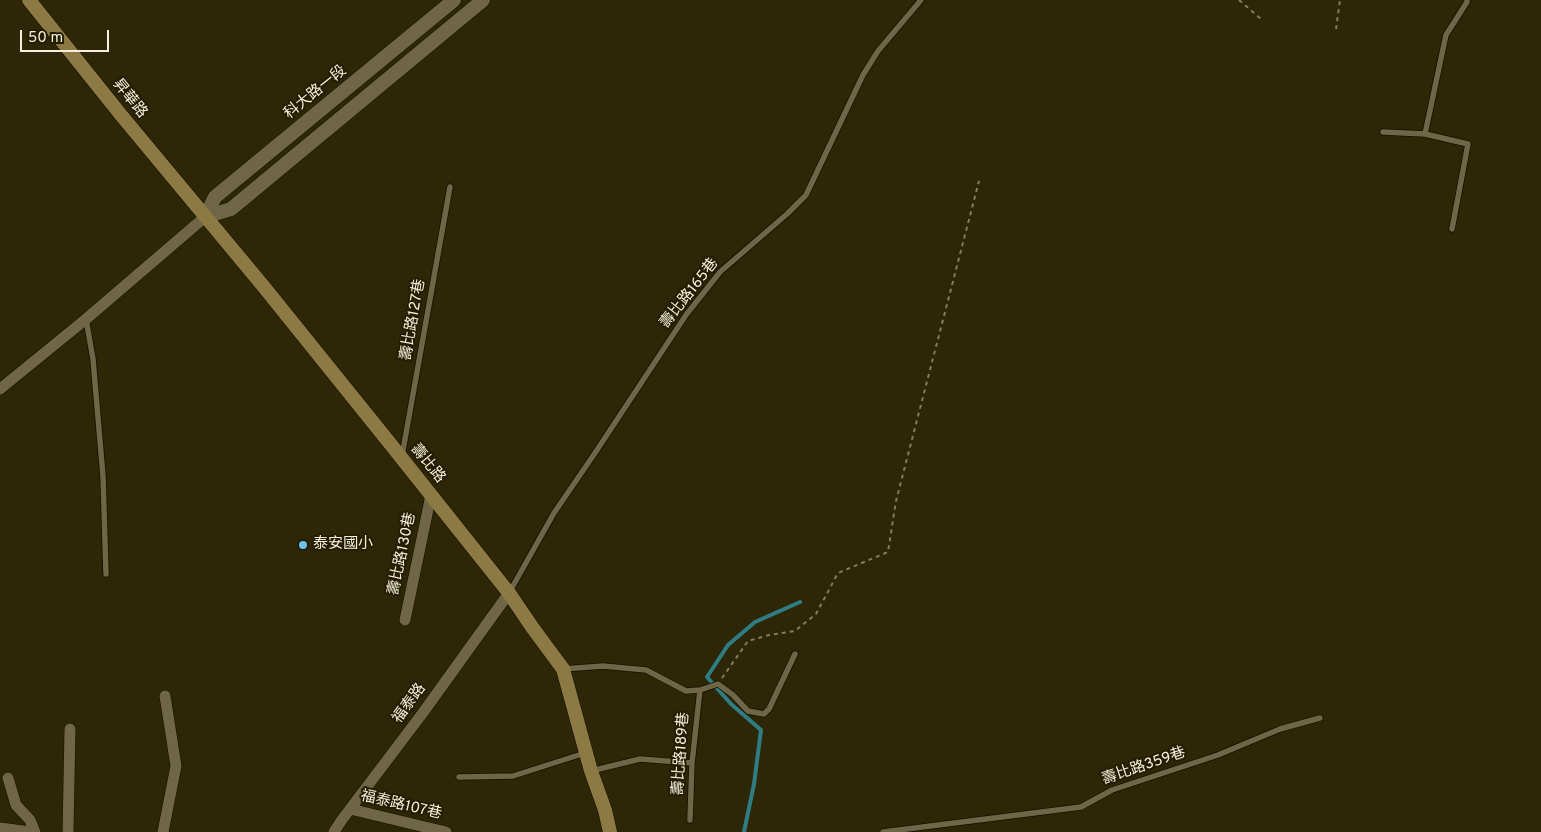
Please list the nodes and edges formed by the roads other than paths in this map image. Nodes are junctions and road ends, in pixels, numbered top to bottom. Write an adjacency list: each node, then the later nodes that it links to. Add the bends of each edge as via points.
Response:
1 (29, 0): 9 (main road, 昇華路)
2 (454, 0): 9 (street, 科大路一段, via 215,197)
3 (483, 0): 9 (street, via 231,209)
4 (921, 0): 16 (lane, 壽比路165巷, via 878,51 863,75 806,195 720,272 686,315 554,513)
5 (1467, 0): 7 (lane, via 1446,35)
6 (1383, 132): 7 (lane)
7 (1425, 134): 10 (lane, via 1468,144)
8 (450, 187): 13 (lane, 壽比路127巷)
9 (205, 217): 11 (street); 13 (main road, 壽比路)
10 (1452, 229)
11 (86, 319): 12 (street); 15 (lane, via 93,358)
12 (0, 389)
13 (401, 458): 14 (main road, 壽比路)
14 (431, 495): 16 (main road, 壽比路); 17 (street, 壽比路130巷)
15 (106, 574)
16 (509, 593): 19 (main road, 壽比路); 29 (street, 福泰路)
17 (405, 620)
18 (796, 654): 20 (lane, 壽比路189巷, via 769,710 764,714 748,712 718,684)
19 (563, 669): 20 (lane, 壽比路189巷, via 603,666 646,670 686,691); 24 (main road, 壽比路)
20 (700, 690): 25 (lane, 壽比路189巷)
21 (164, 696): 35 (street, via 176,766)
22 (1320, 718): 39 (lane, 壽比路359巷, via 1280,729 1218,755 1112,790 1080,807)
23 (70, 729): 34 (street)
24 (586, 753): 26 (main road, 壽比路); 27 (lane, via 513,776)
25 (692, 763): 26 (lane, via 640,759); 30 (lane, 壽比路189巷)
26 (591, 771): 38 (main road, 壽比路)
27 (459, 777)
28 (8, 778): 33 (street, via 16,805 30,820)
29 (350, 809): 36 (street, 福泰路); 37 (street, 福泰路107巷)
30 (690, 820)
31 (0, 828): 32 (street)
32 (31, 832)
33 (35, 832)
34 (68, 832)
35 (163, 832)
36 (334, 832)
37 (446, 832)
38 (610, 832)
39 (883, 832)

